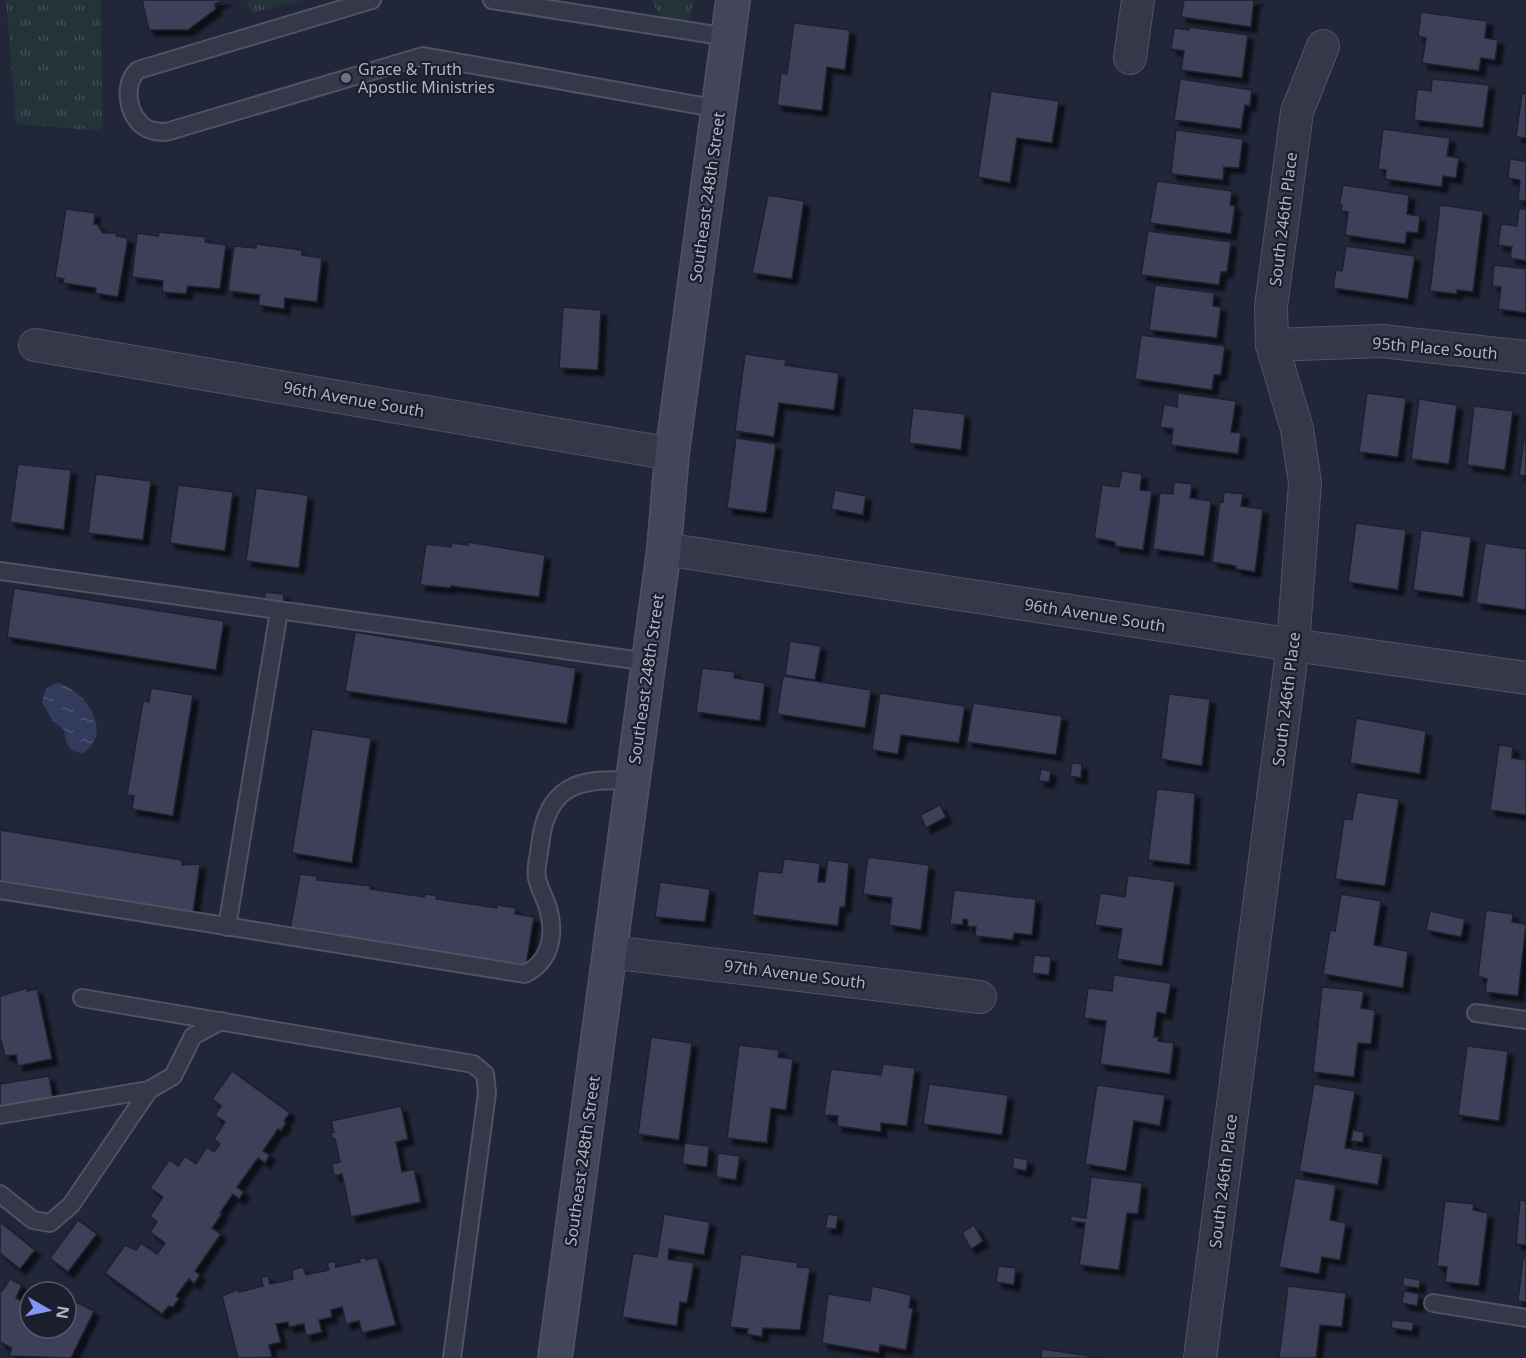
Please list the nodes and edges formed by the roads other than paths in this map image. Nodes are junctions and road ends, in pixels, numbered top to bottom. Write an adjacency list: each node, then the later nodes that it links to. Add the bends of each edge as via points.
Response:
1 (372, 0): 8 (lane, via 138,70 129,79 132,110 142,125 166,132 423,56)
2 (492, 0): 5 (lane)
3 (733, 0): 5 (street, Southeast 248th Street)
4 (1138, 0): 7 (street)
5 (728, 37): 8 (street, Southeast 248th Street)
6 (1323, 46): 10 (street, South 246th Place, via 1297,112 1271,306)
7 (1130, 58)
8 (719, 109): 12 (street, Southeast 248th Street)
9 (35, 345): 12 (street, 96th Avenue South)
10 (1272, 345): 11 (street, 95th Place South, via 1382,341); 16 (street, South 246th Place, via 1297,429 1305,483)
11 (1526, 357)
12 (672, 454): 13 (street, Southeast 248th Street)
13 (664, 549): 16 (street, 96th Avenue South); 17 (street, Southeast 248th Street)
14 (0, 571): 15 (lane)
15 (279, 611): 17 (lane); 21 (lane)
16 (1293, 645): 18 (street, 96th Avenue South); 35 (street, South 246th Place)
17 (649, 662): 19 (street, Southeast 248th Street)
18 (1526, 678)
19 (633, 781): 21 (lane, via 599,779 563,791 543,820 537,876 549,910 550,947 539,966 525,974); 22 (street, Southeast 248th Street)
20 (0, 890): 21 (lane)
21 (227, 927)
22 (610, 952): 23 (street, 97th Avenue South); 34 (street, Southeast 248th Street)
23 (980, 997)
24 (82, 998): 27 (lane)
25 (1476, 1013): 26 (lane)
26 (1526, 1020)
27 (221, 1021): 28 (lane, via 194,1036 173,1076); 33 (lane, via 473,1064 485,1074 487,1093)
28 (149, 1090): 29 (lane); 30 (lane, via 71,1205 50,1223 33,1220)
29 (0, 1115)
30 (0, 1194)
31 (1433, 1304): 32 (lane)
32 (1526, 1318)
33 (452, 1358)
34 (555, 1358)
35 (1200, 1358)

